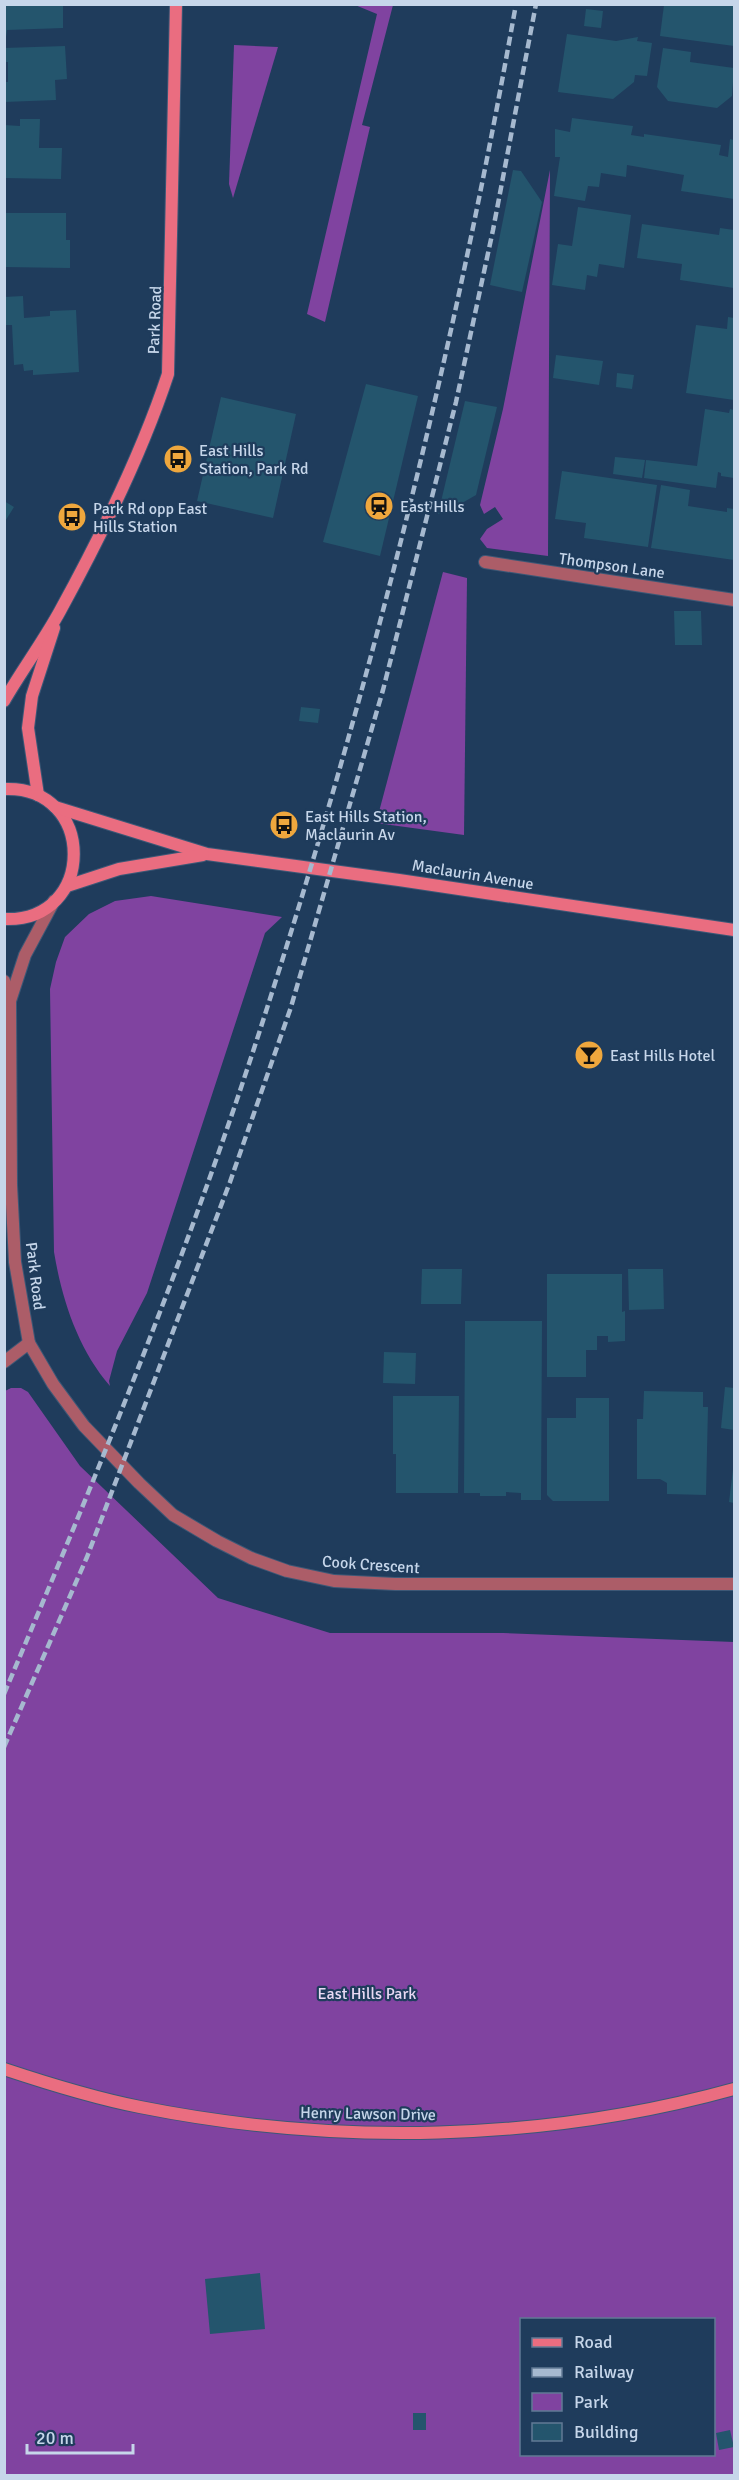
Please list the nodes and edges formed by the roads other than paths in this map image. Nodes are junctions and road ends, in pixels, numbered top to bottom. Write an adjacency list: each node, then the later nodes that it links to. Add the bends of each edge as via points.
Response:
1 (176, 4): 4 (main road, Park Road, via 168,374 123,486)
2 (485, 562): 3 (street, Thompson Lane)
3 (735, 600)
4 (59, 613): 5 (main road, Park Road); 7 (main road, Park Road, via 32,696 28,728)
5 (4, 701)
6 (4, 789): 7 (main road)
7 (38, 795): 8 (main road)
8 (55, 807): 9 (main road, Maclaurin Avenue); 10 (main road, via 73,836 73,870)
9 (207, 854): 10 (main road, Maclaurin Avenue, via 119,869); 13 (main road, Maclaurin Avenue)
10 (67, 886): 11 (main road)
11 (54, 901): 12 (main road, via 37,914); 15 (street, Park Road, via 25,955)
12 (4, 919)
13 (735, 930)
14 (4, 981): 15 (street, Park Road)
15 (10, 1002): 16 (street, Park Road, via 15,1262)
16 (29, 1343): 17 (street); 18 (street, Cook Crescent, via 84,1426 173,1515 217,1541 287,1571 334,1581 395,1584)
17 (4, 1362)
18 (735, 1584)
19 (4, 2070): 20 (main road, Henry Lawson Drive, via 93,2096 169,2112 285,2127 377,2133 473,2131 574,2121)
20 (735, 2089)

